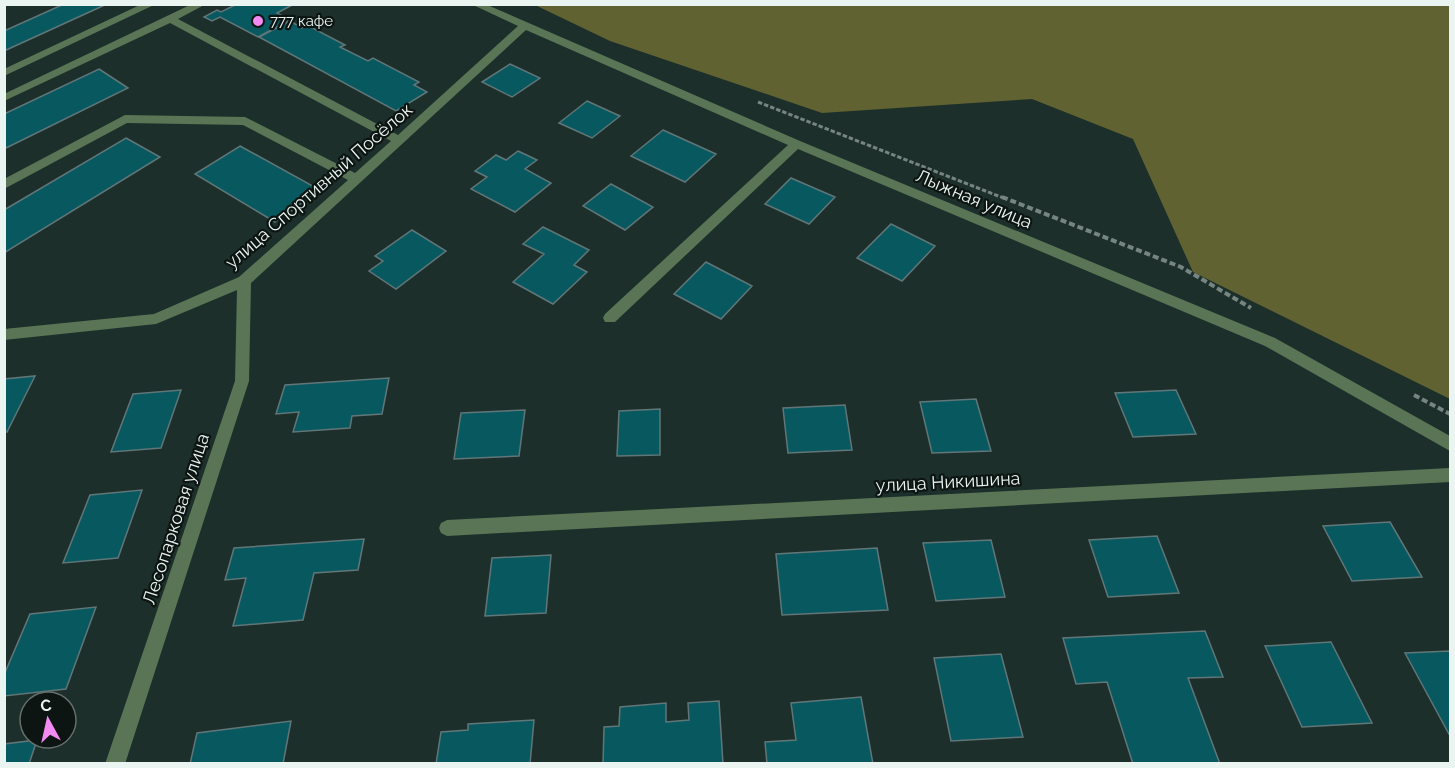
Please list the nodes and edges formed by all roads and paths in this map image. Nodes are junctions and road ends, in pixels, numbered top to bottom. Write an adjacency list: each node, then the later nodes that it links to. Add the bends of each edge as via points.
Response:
1 (151, 4): 6 (street)
2 (201, 4): 4 (street)
3 (476, 4): 5 (street, Лыжная улица)
4 (170, 19): 7 (street); 9 (street)
5 (524, 27): 9 (street, улица Спортивный Посёлок); 10 (street, Лыжная улица)
6 (4, 73)
7 (4, 98)
8 (750, 99): 14 (path, via 1181,267)
9 (399, 140): 11 (street, улица Спортивный Посёлок)
10 (796, 144): 15 (street); 19 (street, Лыжная улица, via 1270,342)
11 (356, 179): 12 (street, via 245,121 125,119); 13 (street, улица Спортивный Посёлок)
12 (4, 185)
13 (244, 281): 16 (street, улица Спортивный Посёлок, via 156,319); 22 (street, Лесопарковая улица, via 242,381)
14 (1257, 312)
15 (610, 318)
16 (4, 335)
17 (1410, 392): 18 (path)
18 (1450, 414)
19 (1450, 444)
20 (1450, 475): 21 (street, улица Никишина)
21 (447, 528)
22 (115, 764)

